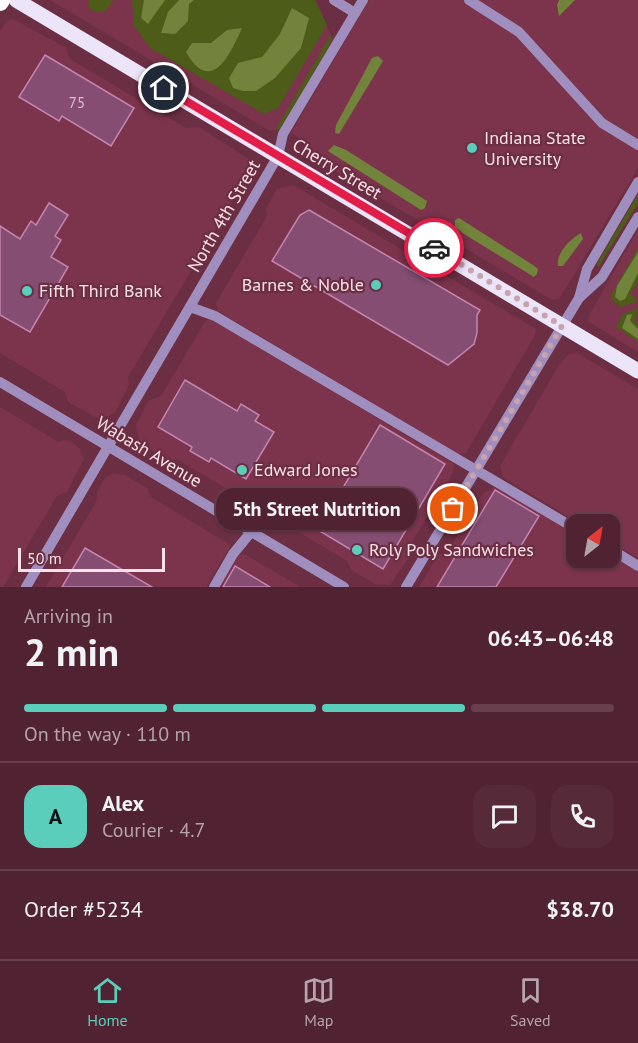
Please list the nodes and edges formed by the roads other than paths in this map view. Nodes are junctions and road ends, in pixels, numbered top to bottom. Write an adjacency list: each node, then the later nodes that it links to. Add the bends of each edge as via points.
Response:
1 (16, 0): 7 (main road, Cherry Street)
2 (334, 0): 5 (street)
3 (363, 0): 5 (street, North 4th Street)
4 (469, 0): 6 (street, via 519,32 602,123)
5 (355, 13): 7 (street, North 4th Street, via 283,134)
6 (638, 145)
7 (278, 156): 11 (street, North 4th Street); 12 (main road, Cherry Street)
8 (638, 182): 10 (street, via 587,269)
9 (638, 217): 10 (street, via 602,277)
10 (579, 298): 12 (street)
11 (190, 308): 15 (street, North 4th Street); 16 (street, via 215,316)
12 (562, 326): 13 (main road, Cherry Street); 16 (street)
13 (638, 371)
14 (0, 382): 15 (street, Wabash Avenue)
15 (109, 447): 18 (street, Wabash Avenue); 21 (street, North 4th Street)
16 (476, 471): 17 (street); 24 (street)
17 (566, 523)
18 (251, 532): 22 (street); 23 (street, Wabash Avenue)
19 (620, 555): 20 (street)
20 (638, 566)
21 (26, 587)
22 (214, 587)
23 (344, 587)
24 (406, 587)

